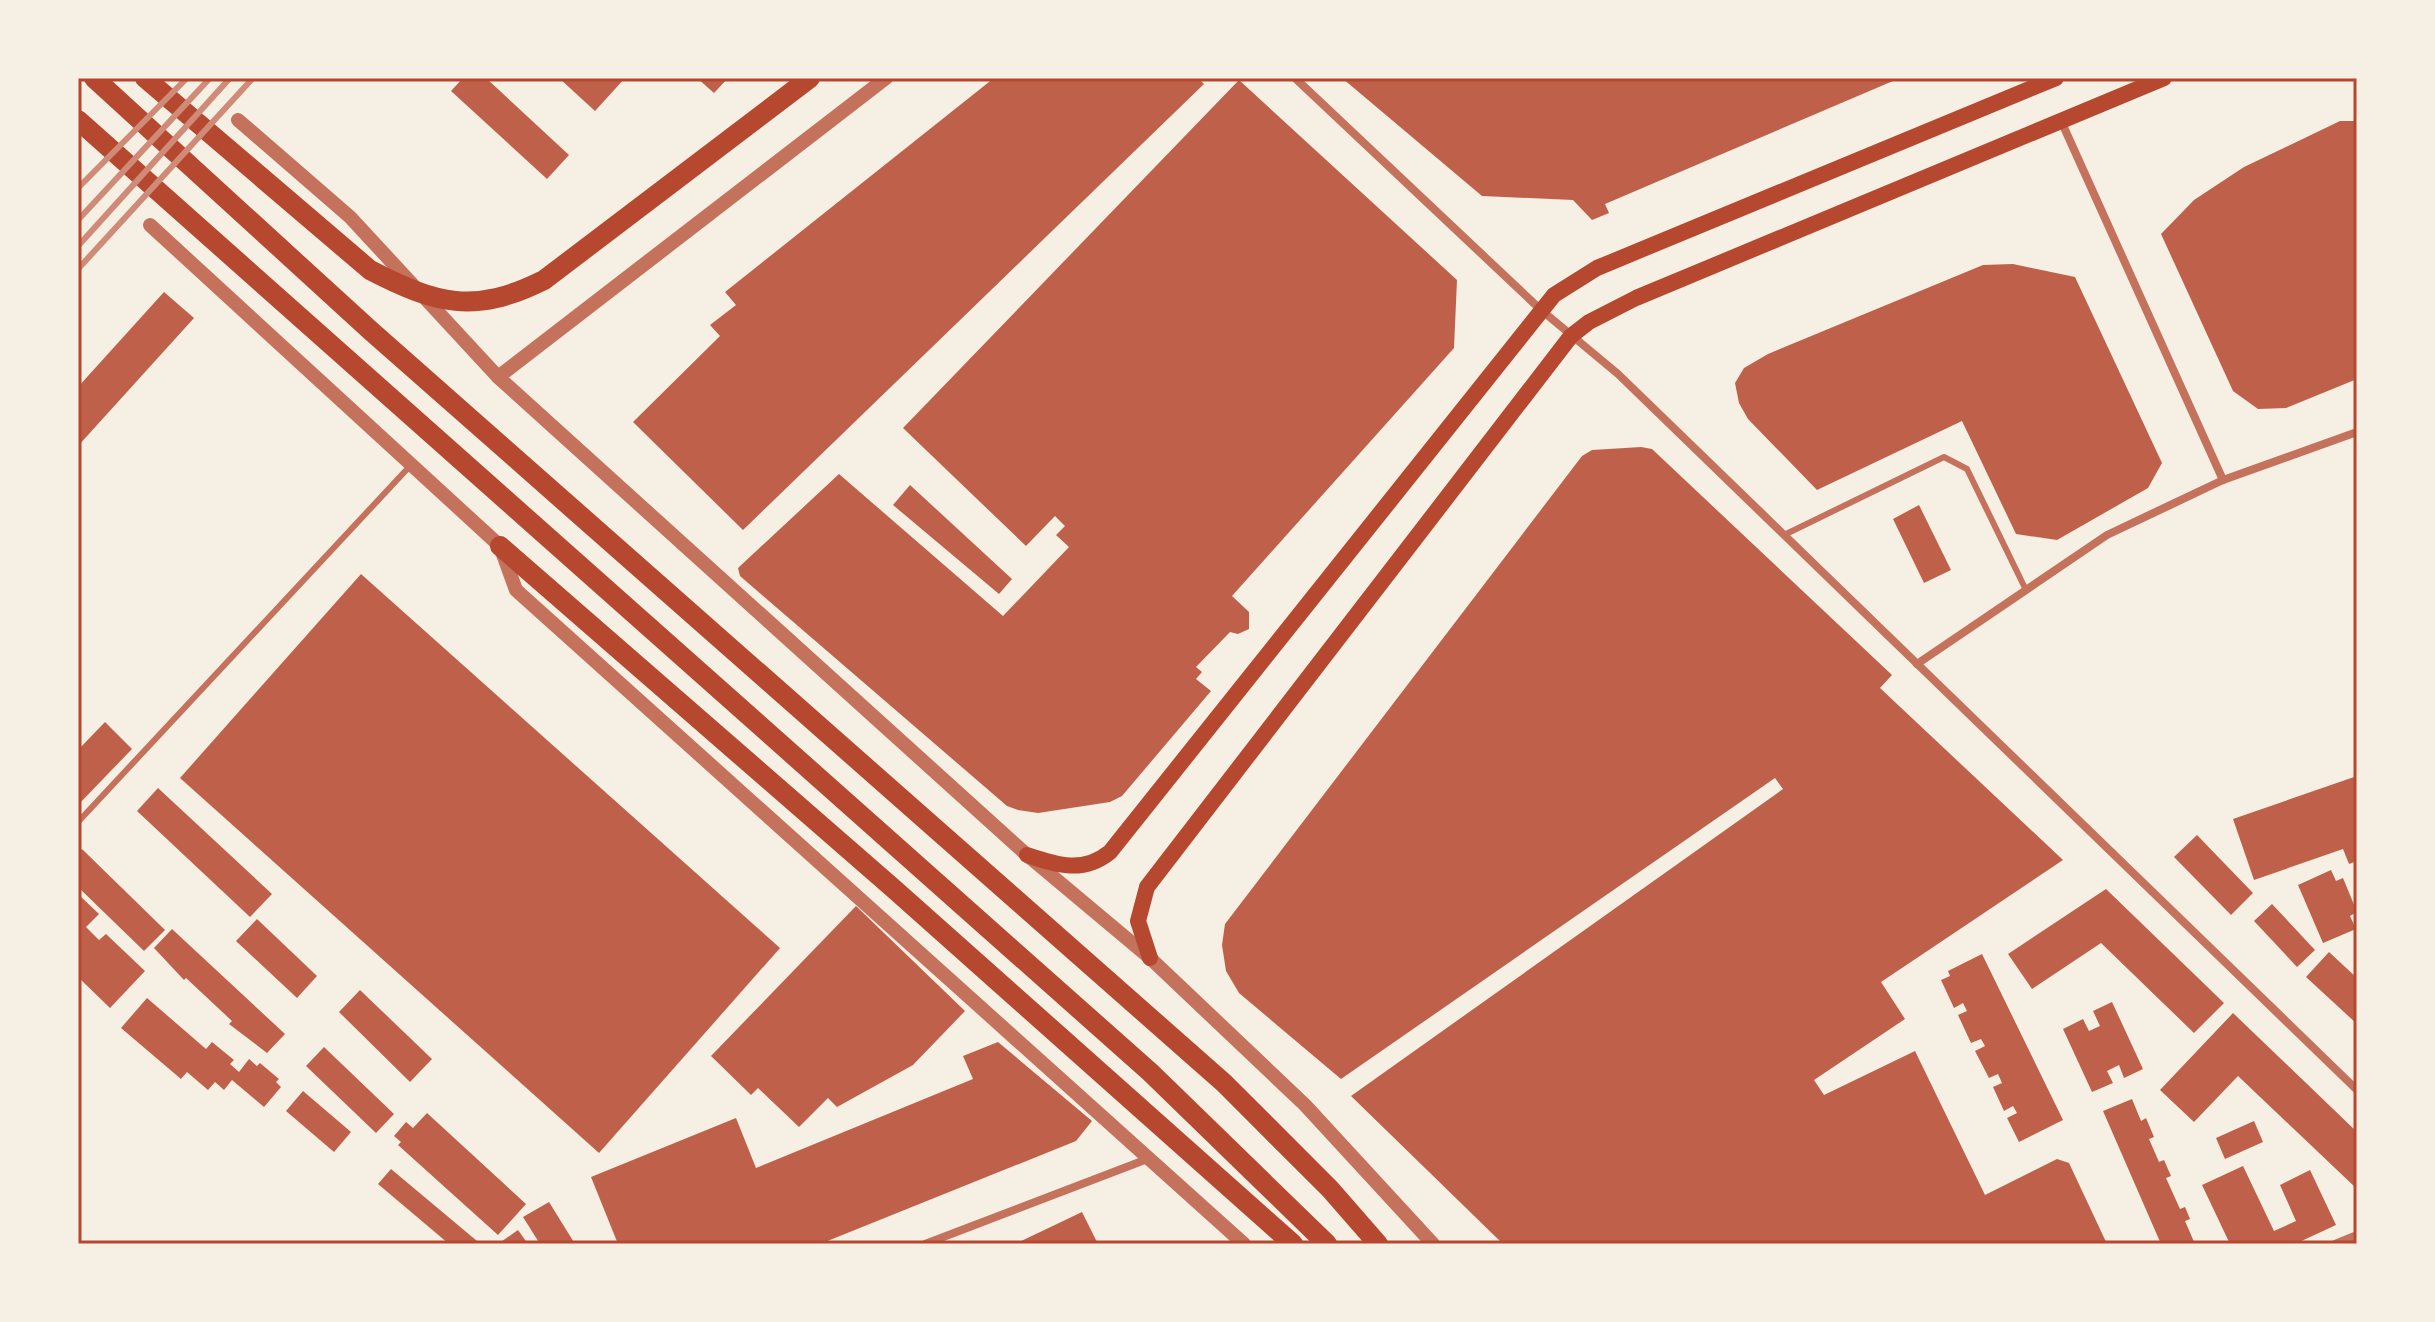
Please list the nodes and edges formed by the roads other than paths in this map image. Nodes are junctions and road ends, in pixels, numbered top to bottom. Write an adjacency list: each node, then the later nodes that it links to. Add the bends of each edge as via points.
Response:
1 (94, 78): 32 (highway, via 371,331 1181,1044 1279,1137)
2 (145, 78): 3 (highway, via 370,270 413,292 459,303 512,296 544,280)
3 (810, 78)
4 (886, 78): 14 (street)
5 (1295, 78): 12 (street)
6 (2056, 78): 12 (main road, via 1597,268)
7 (2164, 78): 10 (main road)
8 (78, 120): 31 (highway, via 1150,1072)
9 (238, 120): 14 (street, via 350,217)
10 (2062, 123): 13 (main road, via 1626,303); 17 (street)
11 (150, 225): 16 (street)
12 (1540, 309): 13 (street); 23 (main road, via 1110,852 1099,861 1073,867)
13 (1571, 336): 18 (street, via 1618,374); 24 (main road, via 1147,887 1138,921)
14 (498, 377): 23 (street)
15 (2357, 432): 17 (street)
16 (410, 466): 19 (street); 22 (lane)
17 (2223, 480): 20 (street, via 2107,535)
18 (1784, 535): 20 (lane, via 1944,457 1967,469); 21 (street)
19 (500, 546): 26 (street, via 516,590); 30 (highway)
20 (2025, 588): 21 (street)
21 (1917, 664): 25 (street)
22 (78, 822)
23 (1027, 855): 24 (street)
24 (1150, 958): 33 (street, via 1305,1105)
25 (2357, 1090)
26 (1151, 1158): 28 (street); 29 (street)
27 (2357, 1235): 34 (street)
28 (925, 1244)
29 (1244, 1244)
30 (1293, 1244)
31 (1327, 1244)
32 (1378, 1244)
33 (1433, 1244)
34 (2335, 1244)

